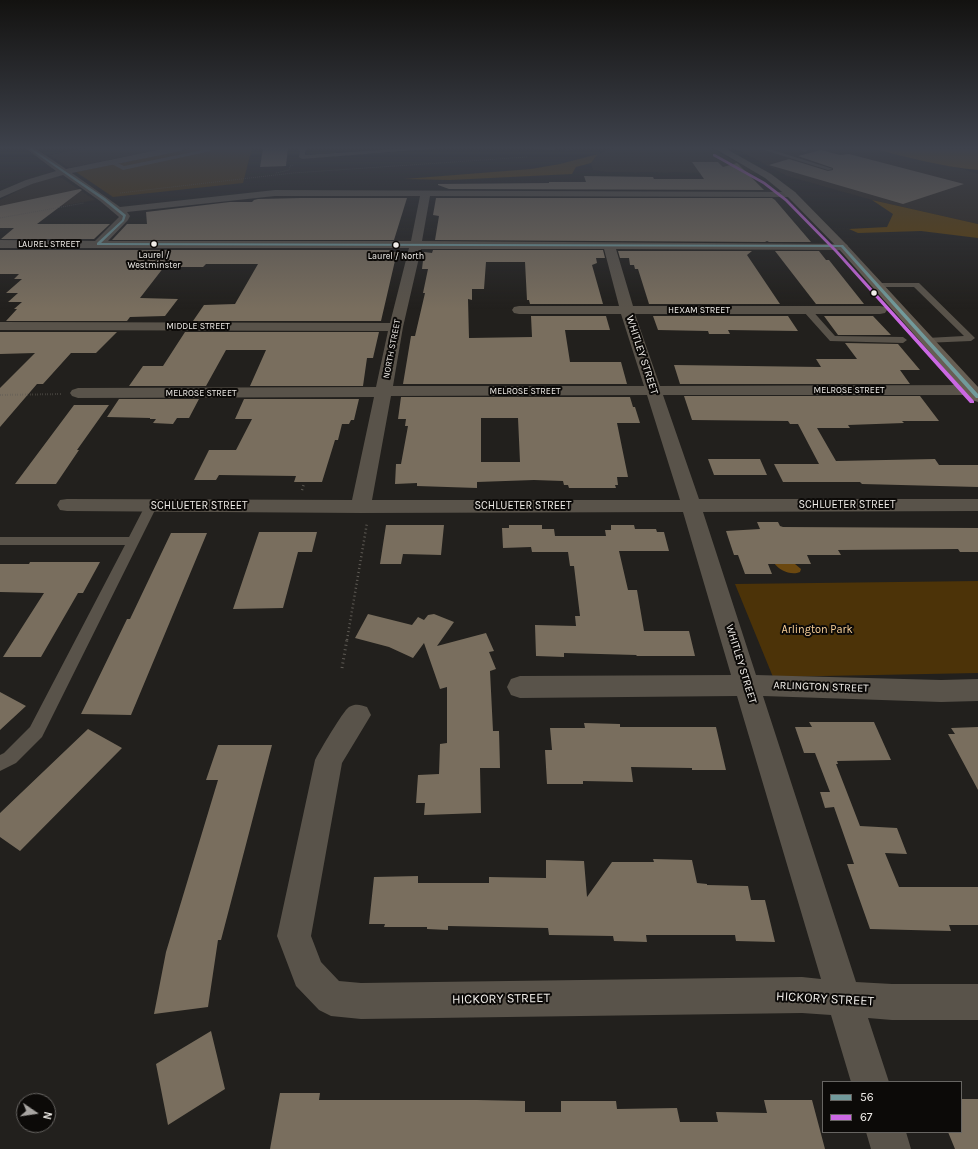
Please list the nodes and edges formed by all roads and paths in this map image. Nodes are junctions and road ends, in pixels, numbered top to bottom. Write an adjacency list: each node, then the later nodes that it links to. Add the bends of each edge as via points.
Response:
1 (90, 202): 7 (path)
2 (107, 202): 6 (street)
3 (185, 202): 6 (street)
4 (424, 202): 10 (street, NORTH STREET)
5 (798, 202): 12 (main road)
6 (118, 210): 9 (street, via 125,216 123,220)
7 (0, 218)
8 (0, 244): 9 (street, LAUREL STREET)
9 (98, 244): 10 (street, LAUREL STREET)
10 (415, 245): 11 (street, LAUREL STREET); 19 (street, NORTH STREET)
11 (608, 246): 12 (street, LAUREL STREET); 15 (street, WHITLEY STREET)
12 (842, 246): 13 (main road)
13 (877, 285): 21 (main road); 21 (lane, via 916,285 971,338)
14 (519, 310): 15 (street, HEXAM STREET)
15 (627, 310): 16 (street, HEXAM STREET); 22 (street, WHITLEY STREET)
16 (807, 310): 17 (street, HEXAM STREET); 20 (lane, via 833,339)
17 (880, 310)
18 (0, 326): 19 (street, MIDDLE STREET)
19 (396, 327): 23 (street, NORTH STREET)
20 (903, 340)
21 (927, 341): 25 (main road)
22 (653, 390): 23 (street, MELROSE STREET); 25 (street, MELROSE STREET); 30 (street, WHITLEY STREET)
23 (383, 392): 24 (street, MELROSE STREET); 31 (street, NORTH STREET)
24 (78, 393): 26 (path)
25 (975, 393)
26 (0, 395)
27 (67, 505): 29 (street, SCHLUETER STREET)
28 (978, 505): 30 (street, SCHLUETER STREET)
29 (151, 506): 31 (street, SCHLUETER STREET); 33 (lane)
30 (692, 506): 31 (street, SCHLUETER STREET); 35 (street, WHITLEY STREET)
31 (364, 514): 34 (path)
32 (0, 541): 33 (lane)
33 (133, 541): 39 (lane, via 36,732 10,758)
34 (342, 668)
35 (747, 685): 36 (street, ARLINGTON STREET); 37 (street, ARLINGTON STREET); 40 (street, WHITLEY STREET)
36 (520, 687)
37 (978, 690)
38 (358, 715): 40 (street, HICKORY STREET, via 329,760 294,936 308,974 331,998 361,1001 802,995)
39 (0, 763)
40 (844, 999): 41 (street, HICKORY STREET); 42 (street, WHITLEY STREET)
41 (978, 1002)
42 (870, 1081)
43 (886, 1133): 44 (street)
44 (891, 1149)

